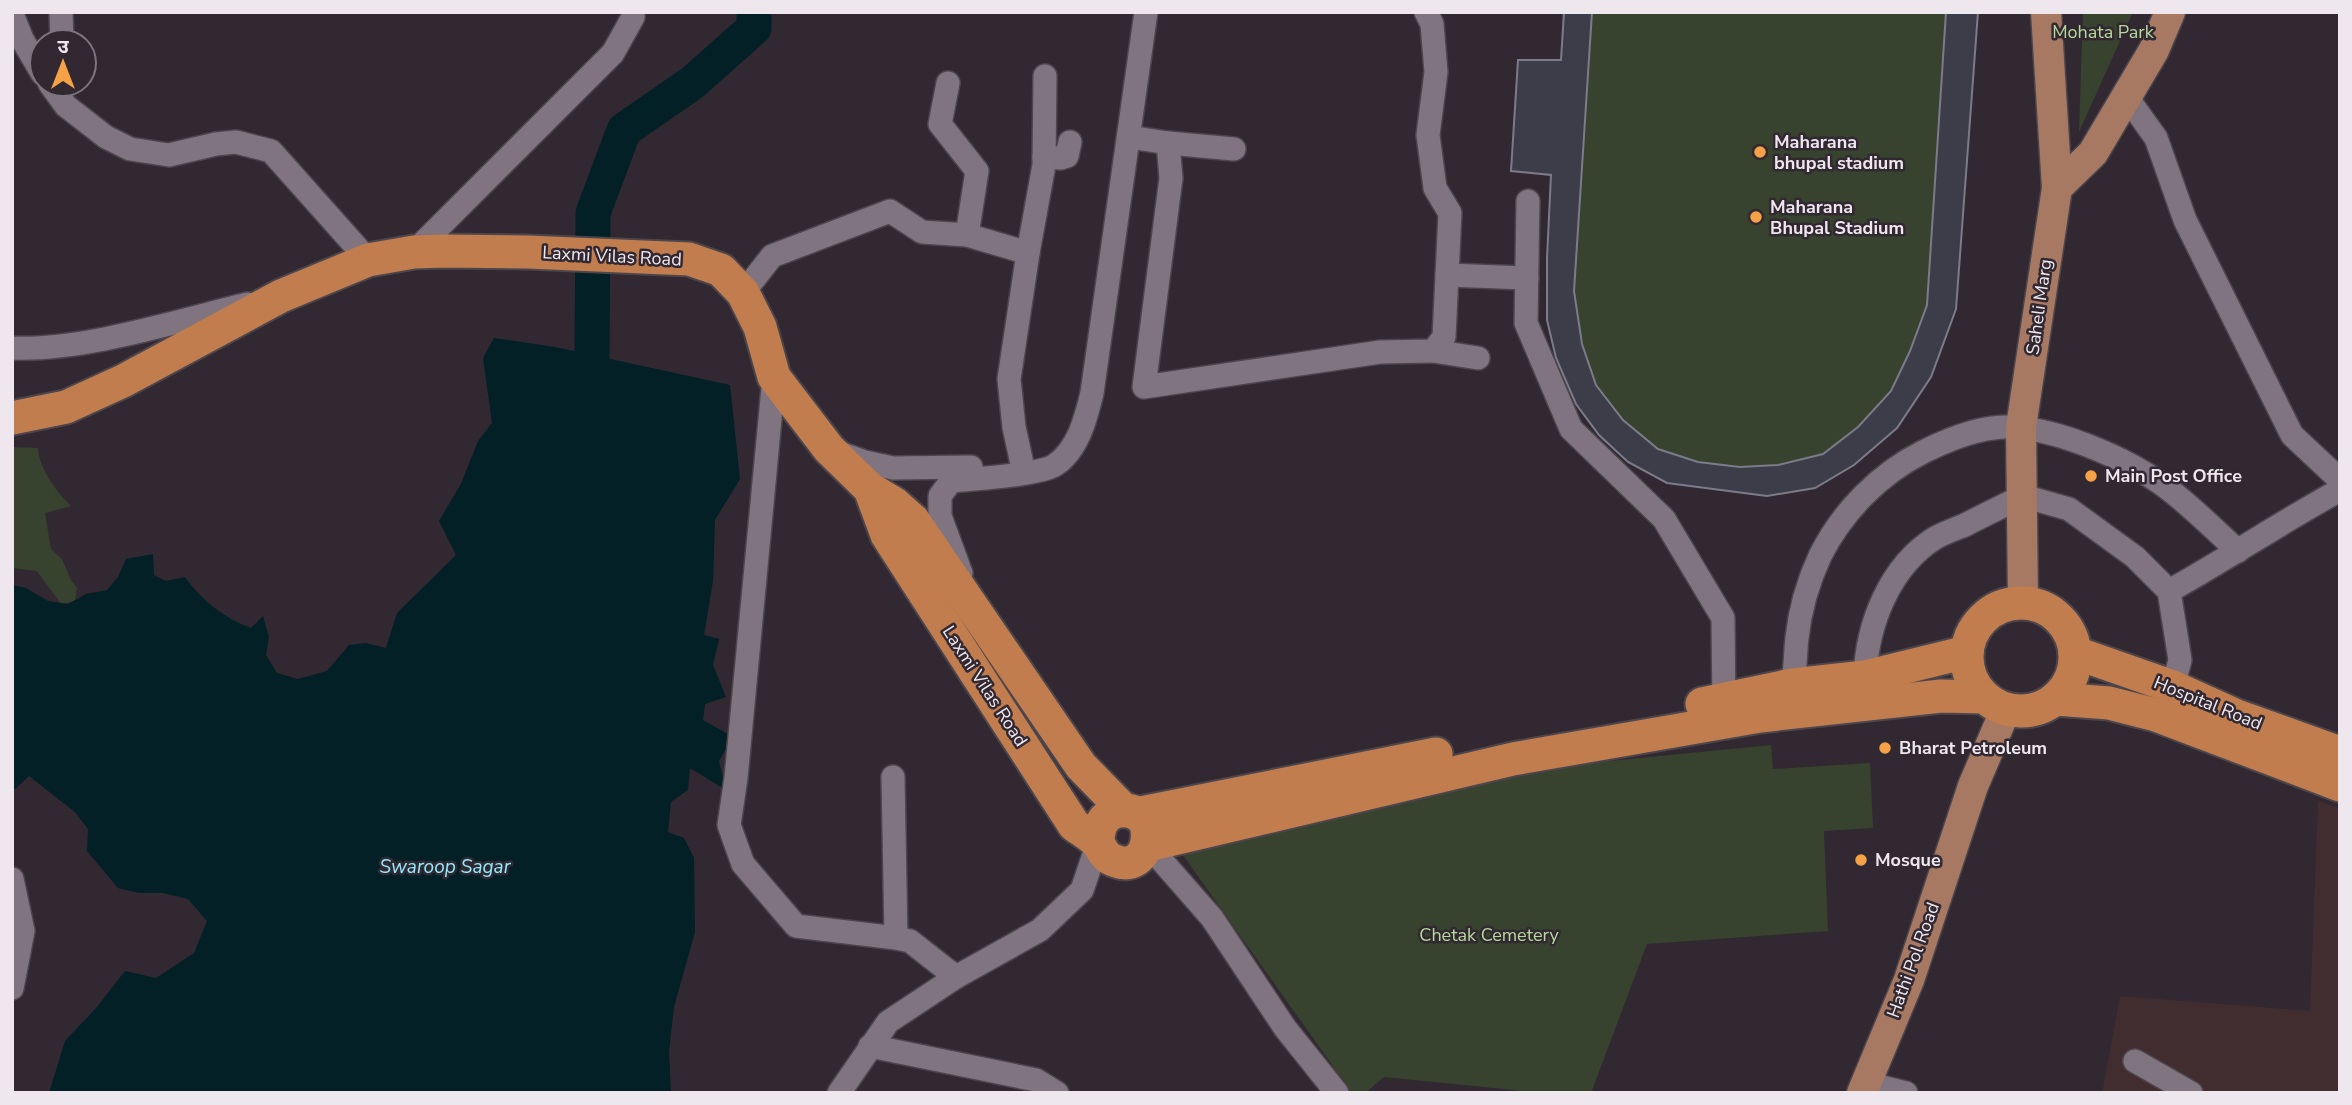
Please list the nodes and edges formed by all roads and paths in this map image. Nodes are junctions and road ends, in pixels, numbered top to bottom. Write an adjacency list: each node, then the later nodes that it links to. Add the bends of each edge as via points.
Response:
1 (633, 12): 20 (street, via 612,53)
2 (1146, 12): 12 (street)
3 (1426, 12): 23 (street, via 1432,24 1436,72 1428,135 1435,188 1450,213)
4 (2046, 12): 17 (main road, Saheli Marg)
5 (2170, 12): 10 (main road)
6 (12, 14): 7 (street)
7 (28, 49)
8 (1045, 76): 16 (street)
9 (948, 83): 19 (street, via 940,124 977,171)
10 (2126, 96): 17 (main road, via 2093,153); 36 (street, via 2156,138 2185,219 2292,435)
11 (60, 98): 22 (street, via 106,137 130,149 169,155 236,142 271,151)
12 (1129, 137): 14 (street); 34 (street, via 1092,393 1083,428)
13 (1070, 142): 16 (street, via 1067,156)
14 (1168, 143): 15 (street); 28 (street, via 1171,178 1144,387 1380,352)
15 (1234, 149)
16 (1044, 157): 21 (street)
17 (2057, 188): 32 (main road, Saheli Marg)
18 (1528, 201): 24 (street)
19 (967, 235): 21 (street); 25 (street, via 922,232 890,211 772,256)
20 (430, 252): 22 (highway, Laxmi Vilas Road); 25 (highway, Laxmi Vilas Road, via 689,259 721,270)
21 (1028, 253): 35 (street, via 1009,379)
22 (368, 260): 26 (highway, Laxmi Vilas Road)
23 (1447, 275): 24 (street); 28 (street, via 1444,337)
24 (1527, 278): 51 (street, via 1526,323 1571,429 1664,519 1723,618)
25 (743, 293): 30 (highway, Laxmi Vilas Road, via 760,327)
26 (281, 296): 27 (street, via 106,337 39,349); 31 (highway, Laxmi Vilas Road, via 66,407)
27 (12, 348)
28 (1433, 351): 29 (street)
29 (1478, 358)
30 (774, 377): 33 (highway, Laxmi Vilas Road); 59 (street, via 729,825 743,864 796,926)
31 (12, 418)
32 (2021, 427): 39 (main road, Saheli Marg); 40 (street, via 2083,444 2143,471); 47 (street, via 1993,428 1939,444 1894,469 1852,507 1809,582)
33 (829, 449): 35 (street, via 893,468); 37 (highway, Laxmi Vilas Road)
34 (1070, 450): 35 (street); 43 (street, via 1054,466 951,481 940,496 940,516)
35 (1022, 464)
36 (2340, 480)
37 (870, 489): 43 (highway, via 914,520); 56 (highway, Laxmi Vilas Road, via 887,535 1074,825)
38 (2340, 490): 40 (street)
39 (2023, 496): 41 (street, via 2069,509 2135,557); 42 (main road, Saheli Marg); 46 (street, via 1935,538 1897,575 1872,629)
40 (2238, 551): 41 (street)
41 (2169, 591): 48 (street, via 2180,660)
42 (2023, 603): 44 (highway, via 1986,616 1976,626); 45 (highway, via 2059,618)
43 (979, 618): 55 (highway, via 1081,766)
44 (1967, 652): 46 (highway); 50 (highway, via 1971,676)
45 (2076, 653): 48 (highway, Hospital Road); 49 (highway, via 2071,679)
46 (1865, 677): 47 (highway)
47 (1792, 685): 51 (highway)
48 (2173, 687): 52 (highway, Hospital Road, via 2236,716)
49 (2055, 699): 50 (highway, via 2023,711); 54 (highway, via 2109,703 2156,715)
50 (1995, 703): 51 (highway, via 1941,696); 64 (main road, Hathi Pol Road, via 1973,786 1909,980)
51 (1723, 711): 55 (highway); 57 (highway)
52 (2340, 753)
53 (893, 777): 59 (street)
54 (2340, 785)
55 (1130, 812): 56 (highway, via 1113,813 1103,820); 57 (highway, via 1145,822)
56 (1098, 843): 57 (highway, Laxmi Vilas Road, via 1107,857 1122,863 1138,858); 60 (street, via 1082,890 1040,930)
57 (1148, 845): 67 (street, via 1212,918 1285,1028)
58 (12, 879): 61 (street, via 23,930)
59 (896, 938): 60 (street, via 910,941)
60 (956, 977): 62 (street, via 888,1022)
61 (12, 988)
62 (870, 1046): 65 (street); 66 (street, via 1036,1080)
63 (2135, 1061): 69 (street)
64 (1864, 1088): 68 (street)
65 (839, 1093)
66 (1057, 1093)
67 (1337, 1093)
68 (1906, 1093)
69 (2191, 1093)

